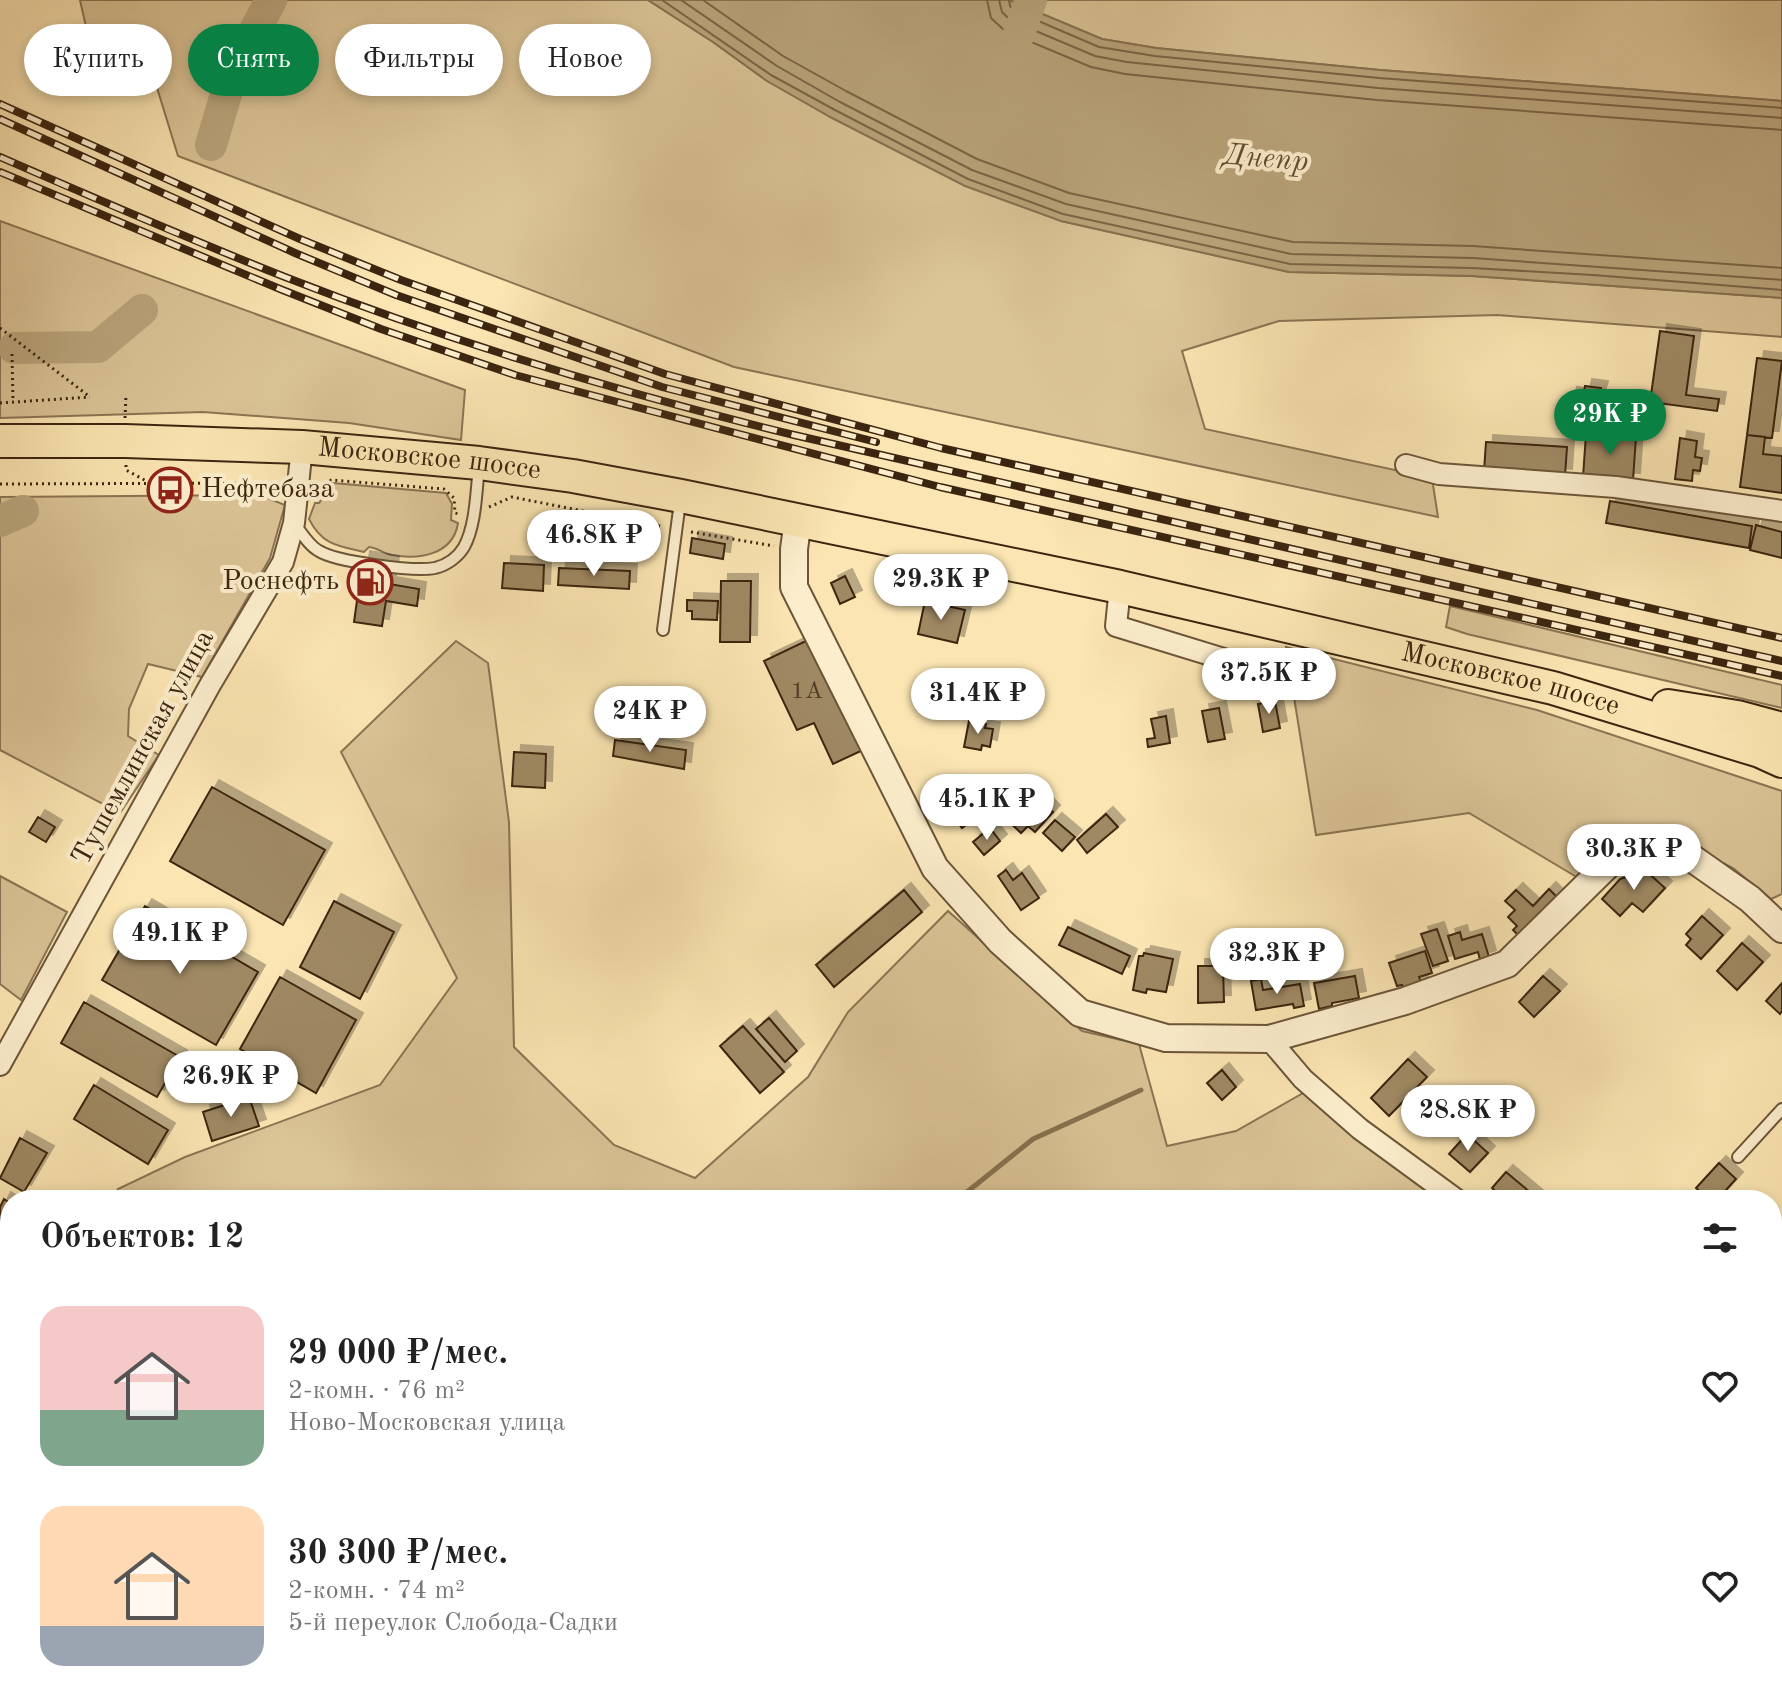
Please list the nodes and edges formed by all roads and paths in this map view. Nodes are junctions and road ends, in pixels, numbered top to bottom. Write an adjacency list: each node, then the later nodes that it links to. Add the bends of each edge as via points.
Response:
1 (0, 328): 3 (path, via 90,397)
2 (12, 354): 3 (path)
3 (13, 402): 4 (path)
4 (0, 403)
5 (0, 441): 6 (main road, Московское шоссе)
6 (302, 447): 7 (main road, Московское шоссе); 10 (street, Тушемлинская улица)
7 (479, 463): 11 (main road, Московское шоссе); 13 (lane)
8 (1406, 465): 12 (street, via 1439,474 1616,487)
9 (0, 484): 10 (path)
10 (298, 485): 13 (path, via 324,488 331,480 444,489 454,498 455,513); 14 (street, Тушемлинская улица)
11 (681, 496): 15 (lane); 16 (main road, Московское шоссе)
12 (1782, 511)
13 (473, 515): 14 (lane, via 465,546 454,559 420,569 344,560 317,551); 15 (path, via 512,497)
14 (294, 523): 25 (street, Тушемлинская улица, via 283,562)
15 (675, 529): 16 (path); 18 (lane)
16 (796, 534): 17 (main road, Московское шоссе); 24 (street, via 794,587 935,868 1000,941 1080,1013 1166,1038)
17 (1120, 587): 19 (street, via 1116,626); 20 (main road, Московское шоссе)
18 (663, 630)
19 (1276, 675)
20 (1553, 688): 21 (main road); 22 (main road, Московское шоссе)
21 (1782, 729)
22 (1782, 761)
23 (1782, 929): 24 (street, via 1686,854 1633,840 1507,964 1405,1001)
24 (1269, 1039): 28 (street, via 1303,1079 1360,1129)
25 (0, 1065)
26 (1782, 1109): 27 (lane)
27 (1738, 1157)
28 (1443, 1190)

